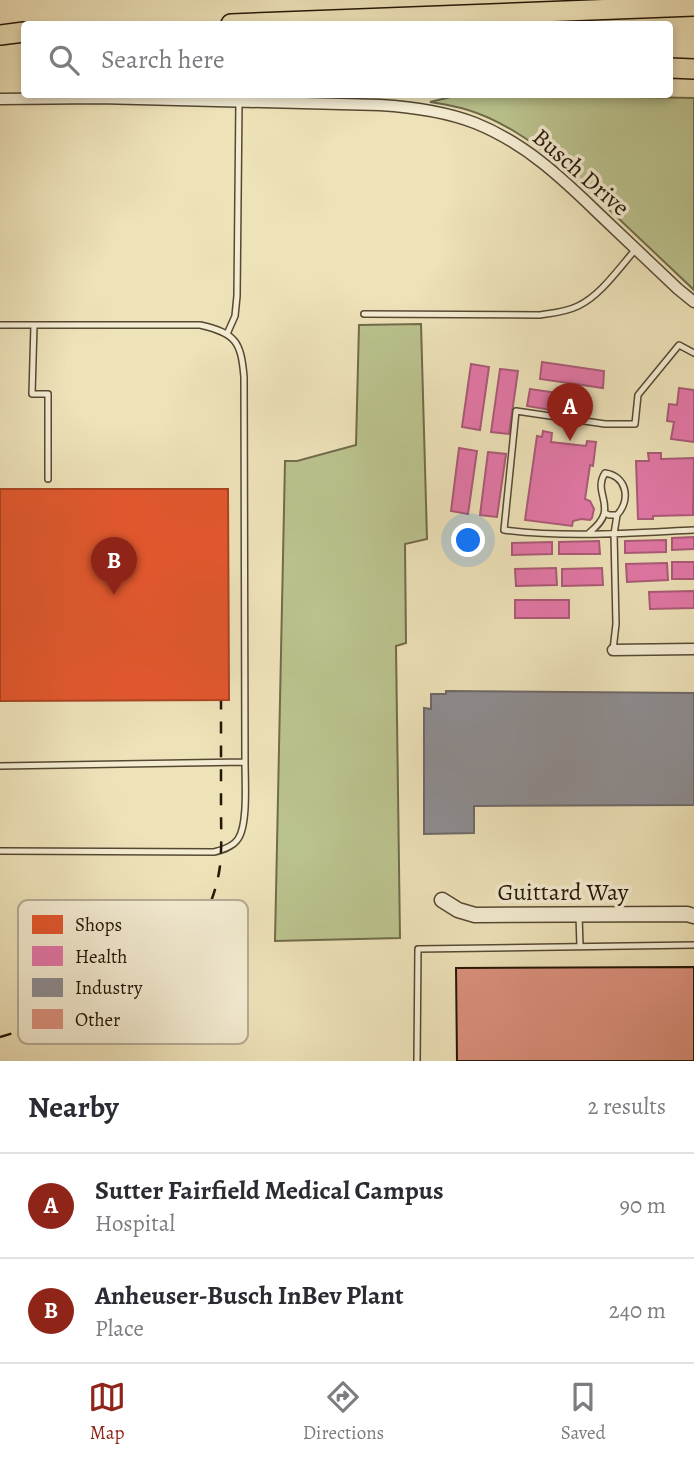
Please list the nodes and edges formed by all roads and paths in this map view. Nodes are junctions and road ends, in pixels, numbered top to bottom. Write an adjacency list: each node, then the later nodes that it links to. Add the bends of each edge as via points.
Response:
1 (694, 6): 2 (highway)
2 (308, 21)
3 (21, 32): 4 (highway)
4 (0, 35)
5 (673, 68): 6 (highway)
6 (694, 69)
7 (0, 99): 8 (street, Busch Drive)
8 (239, 101): 9 (street, Busch Drive, via 416,108 474,123 541,160); 14 (lane, via 237,296)
9 (636, 249): 10 (street, Busch Drive); 11 (lane, via 594,295 560,313)
10 (694, 302)
11 (365, 314)
12 (0, 325): 13 (lane)
13 (34, 325): 14 (lane, via 200,325); 16 (lane, via 32,394 48,394)
14 (228, 334): 24 (lane, via 242,356 244,377)
15 (694, 353): 20 (lane, via 679,345 638,395 635,424 605,425 516,411 504,530)
16 (48, 479)
17 (605, 513): 18 (lane); 18 (lane, via 600,484 605,473 615,475 625,492 626,502); 20 (lane)
18 (617, 515): 21 (lane)
19 (694, 530): 21 (lane)
20 (588, 534): 21 (lane)
21 (614, 534): 23 (lane)
22 (694, 649): 23 (street)
23 (613, 650)
24 (245, 762): 25 (lane); 26 (lane, via 242,829 238,839 221,850)
25 (0, 766)
26 (0, 851)
27 (442, 900): 29 (street, Guittard Way, via 475,915)
28 (692, 914): 29 (street, Guittard Way)
29 (579, 915): 31 (lane)
30 (694, 945): 31 (lane)
31 (580, 946): 32 (lane, via 418,949)
32 (417, 1061)

